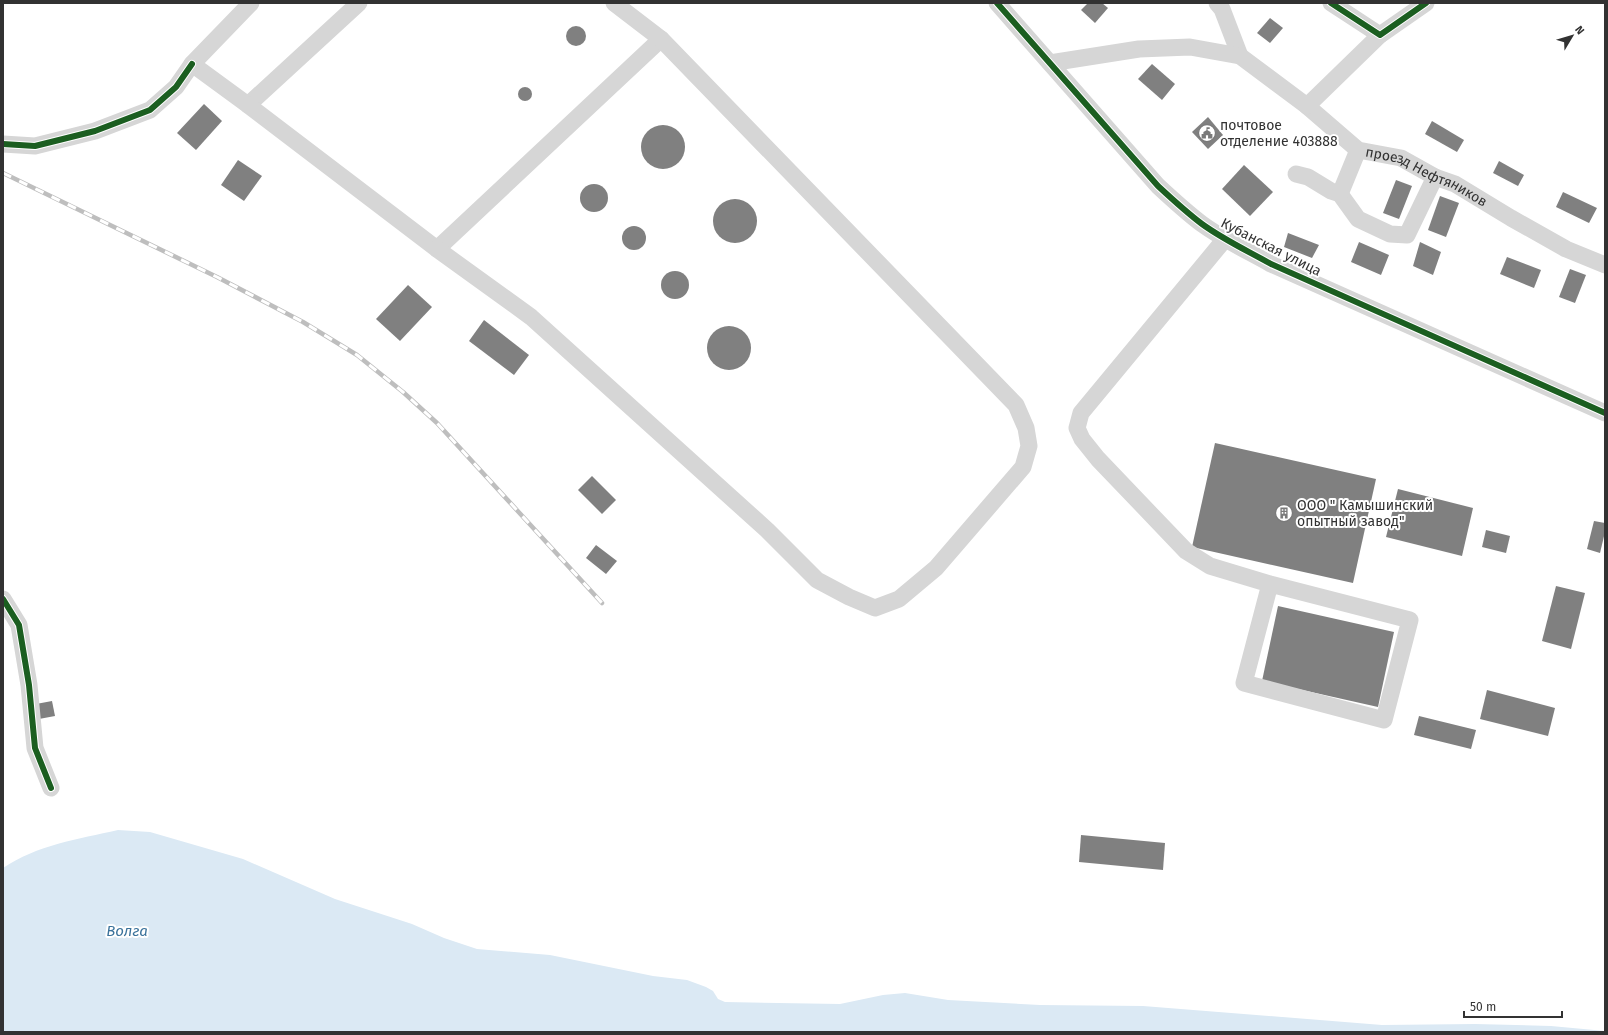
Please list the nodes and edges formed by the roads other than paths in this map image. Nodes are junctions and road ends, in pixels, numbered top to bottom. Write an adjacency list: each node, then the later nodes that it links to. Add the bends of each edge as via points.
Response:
1 (251, 3): 12 (street)
2 (359, 3): 13 (street)
3 (614, 3): 9 (street)
4 (997, 3): 11 (street, Кубанская улица)
5 (1217, 3): 10 (street, via 1222,9)
6 (1331, 3): 8 (street)
7 (1426, 3): 8 (street)
8 (1380, 35): 14 (street)
9 (661, 39): 21 (street); 21 (street, via 1016,405 1026,428 1029,446 1023,467 936,568 899,599 875,608 817,580 767,530 532,317)
10 (1240, 56): 11 (street, проезд Нефтяников, via 1190,47 1139,49); 14 (street, проезд Нефтяников)
11 (1050, 63): 20 (street, Кубанская улица, via 1158,186 1182,209)
12 (192, 64): 13 (street); 15 (street, via 176,87 150,110 95,131 35,146)
13 (248, 105): 21 (street)
14 (1307, 106): 16 (street, проезд Нефтяников)
15 (3, 144)
16 (1358, 150): 18 (street, проезд Нефтяников, via 1401,158); 19 (street)
17 (1296, 174): 19 (street, via 1308,177 1330,191)
18 (1435, 177): 19 (street, via 1407,235 1390,234 1358,219); 22 (street, проезд Нефтяников, via 1455,184 1566,249)
19 (1340, 194)
20 (1225, 239): 23 (street, Кубанская улица, via 1278,267); 24 (street, via 1081,413 1077,428 1082,439 1098,459 1186,552 1210,566)
21 (437, 249)
22 (1605, 265)
23 (1605, 413)
24 (1270, 584): 24 (street, via 1410,620 1384,720 1244,683)
25 (3, 599): 26 (street, via 19,625 29,685 35,748)
26 (51, 788)

